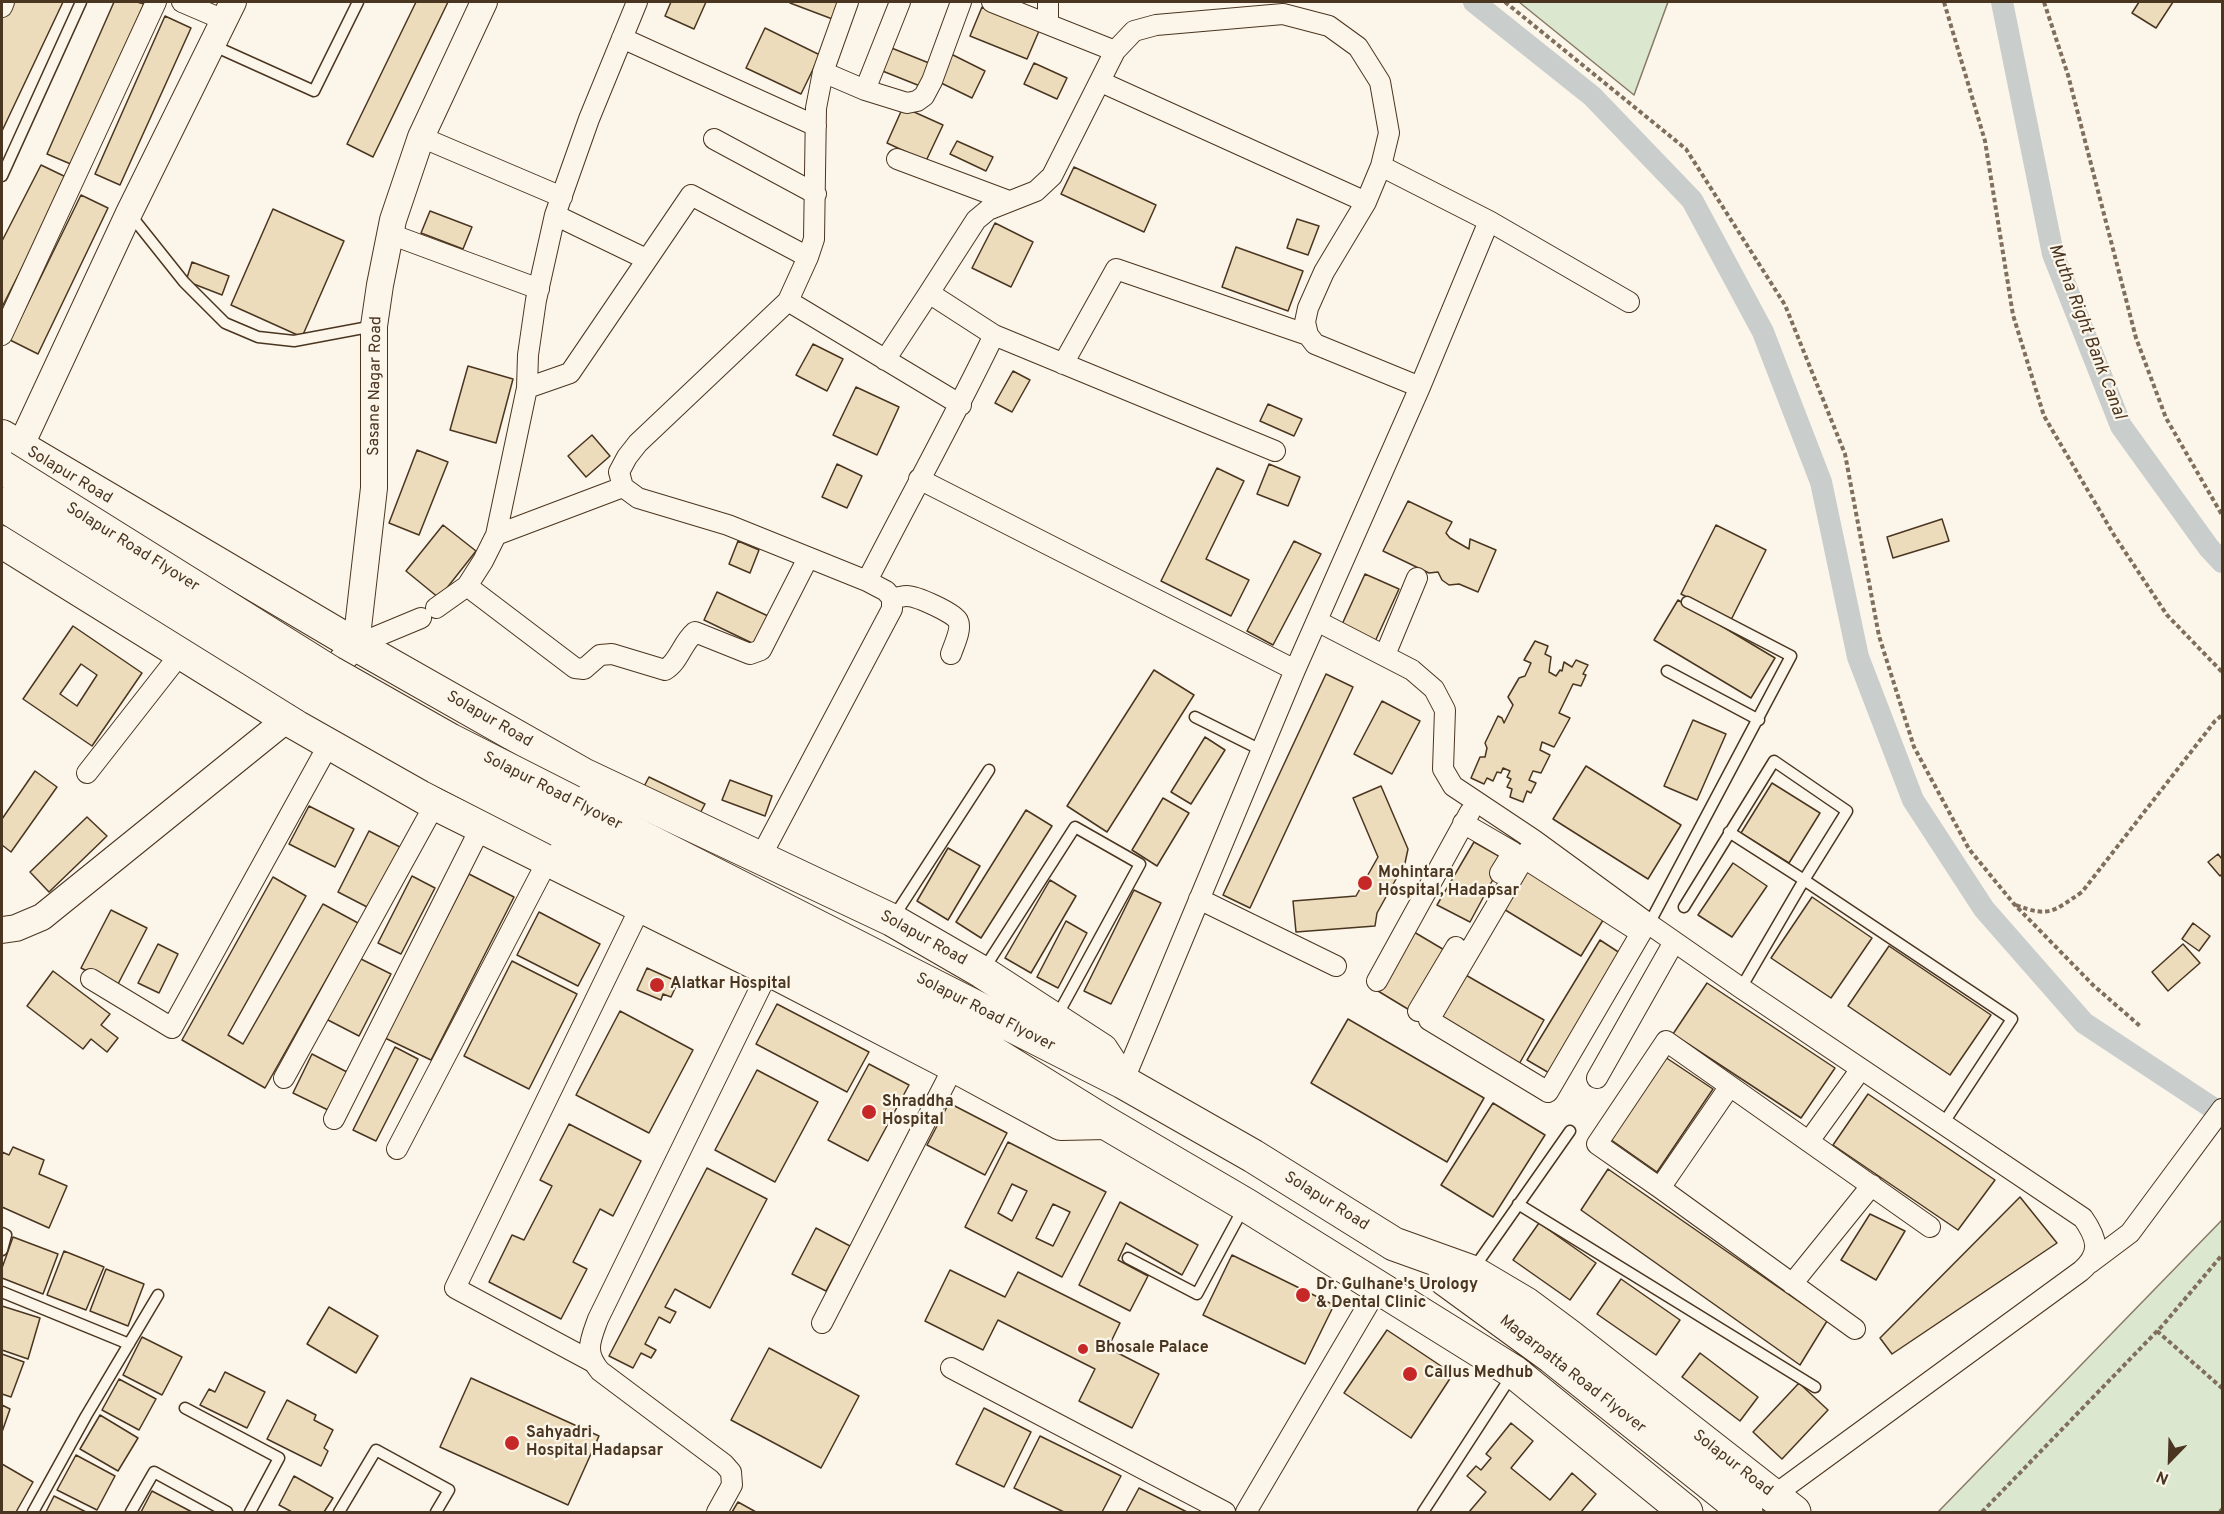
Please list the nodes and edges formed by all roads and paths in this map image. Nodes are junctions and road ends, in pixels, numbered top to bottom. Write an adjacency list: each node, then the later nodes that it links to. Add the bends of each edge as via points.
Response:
1 (4, 2): 16 (street)
2 (81, 2): 30 (lane)
3 (156, 2): 45 (street)
4 (182, 2): 17 (street)
5 (358, 2): 20 (lane, via 314,91)
6 (484, 2): 26 (street, Sasane Nagar Road)
7 (637, 2): 19 (street)
8 (848, 2): 22 (street)
9 (900, 2): 24 (street)
10 (961, 2): 24 (street, via 924,96 907,103)
11 (992, 2): 18 (street)
12 (1048, 2): 18 (street)
13 (1505, 2): 94 (path, via 1686,149 1785,305 1845,454 1880,636 1914,747 1969,849)
14 (1944, 2): 74 (path, via 1985,141 2013,315 2044,416 2114,535 2167,615)
15 (2044, 2): 58 (path, via 2068,75 2136,338 2166,418)
16 (2, 7)
17 (228, 11): 20 (street)
18 (1048, 24): 21 (street)
19 (622, 38): 25 (street); 34 (street)
20 (212, 45): 35 (street)
21 (1115, 51): 23 (street); 29 (street, via 1134,32 1156,25 1283,14 1329,26 1358,47 1380,82 1389,133)
22 (823, 72): 24 (street); 25 (street)
23 (1101, 82): 32 (street, via 1052,176 1036,191); 33 (street)
24 (865, 90)
25 (816, 126): 31 (street)
26 (421, 137): 34 (street); 37 (street, Sasane Nagar Road)
27 (714, 139): 31 (street)
28 (897, 159): 32 (street)
29 (1381, 166): 33 (street); 36 (street)
30 (2, 176)
31 (816, 194): 38 (street, via 814,239)
32 (1009, 201): 41 (street, via 976,220)
33 (1366, 202): 47 (street, via 1316,288 1305,322)
34 (558, 206): 39 (street); 40 (street)
35 (129, 213): 44 (lane, via 184,282 225,323 258,338 294,341); 53 (street)
36 (1489, 221): 43 (street); 50 (street)
37 (390, 234): 40 (street); 44 (street, Sasane Nagar Road)
38 (808, 257): 39 (street, via 691,195); 42 (street)
39 (646, 259): 51 (street, via 570,373)
40 (538, 290): 51 (street)
41 (929, 293): 46 (street); 48 (street)
42 (788, 301): 48 (street); 56 (street, via 638,444 619,472)
43 (1629, 302)
44 (374, 326): 68 (street, Sasane Nagar Road, via 374,488)
45 (2, 335)
46 (994, 335): 49 (street); 52 (street)
47 (1308, 335): 49 (street, via 1116,269); 50 (street, via 1325,349)
48 (885, 360): 52 (street)
49 (1063, 364): 54 (street)
50 (1420, 387): 67 (street)
51 (527, 388): 59 (street)
52 (961, 405): 55 (street)
53 (8, 450): 68 (main road, Solapur Road); 87 (highway, Solapur Road Flyover, bridge, via 330,672 450,740)
54 (1275, 451)
55 (919, 479): 63 (street); 72 (street)
56 (623, 488): 59 (street); 61 (street, via 638,498 728,525)
57 (2, 504): 87 (highway, Solapur Road Flyover, bridge, via 314,698)
58 (2223, 515)
59 (496, 535): 64 (street)
60 (2, 542): 69 (main road)
61 (808, 558): 63 (street); 64 (street, via 761,650 750,654 695,632 672,666 664,670 612,654 600,655 584,669 574,668)
62 (1417, 578): 71 (street)
63 (867, 581): 65 (street)
64 (467, 586): 68 (street, via 428,613)
65 (892, 598): 70 (street, via 907,596 958,619 960,626); 90 (street, via 892,609)
66 (1687, 602): 78 (lane, via 1791,656)
67 (1317, 621): 71 (street); 72 (street)
68 (356, 645): 77 (street); 90 (main road, Solapur Road, via 583,774)
69 (181, 653): 77 (main road); 82 (street)
70 (951, 654)
71 (1385, 656): 83 (street, via 1412,670 1434,689 1445,710 1443,769 1453,786)
72 (1295, 670): 80 (street)
73 (1667, 671): 78 (lane)
74 (2223, 672)
75 (2223, 715): 94 (path, via 2082,892 2056,909 2035,913)
76 (1194, 717): 80 (lane)
77 (286, 719): 79 (main road); 99 (street, via 42,917)
78 (1759, 720): 98 (lane)
79 (329, 744): 84 (main road); 104 (street, via 172,1028)
80 (1261, 750): 93 (street)
81 (989, 770): 97 (lane)
82 (87, 773)
83 (1476, 801): 85 (street); 89 (street)
84 (435, 804): 86 (main road); 112 (street)
85 (1464, 824): 105 (street); 107 (street, via 1513,852)
86 (482, 827): 87 (main road); 117 (street)
87 (560, 831): 95 (main road); 114 (highway, Solapur Road Flyover); 118 (highway, Solapur Road Flyover, via 982,1046); 122 (street)
88 (1729, 832): 92 (lane); 92 (lane, via 1774,761 1847,810); 96 (lane)
89 (1534, 840): 91 (street); 98 (street)
90 (760, 858): 97 (main road, Solapur Road)
91 (1524, 858): 91 (street, via 1641,933 1548,1092 1429,1020)
92 (1804, 880): 106 (lane); 119 (lane, via 2012,1019)
93 (1199, 899): 101 (street); 114 (street)
94 (2014, 904): 109 (path, via 2093,985)
95 (641, 906): 102 (main road); 143 (street, via 454,1288)
96 (1684, 907)
97 (892, 920): 103 (main road, Solapur Road)
98 (1649, 924): 100 (street)
99 (2, 930)
100 (1674, 942): 106 (street); 113 (street)
101 (1336, 966)
102 (769, 970): 110 (main road); 143 (street, via 598,1319 589,1342)
103 (982, 972): 108 (main road, Solapur Road); 108 (lane, via 1075,827 1140,864)
104 (91, 980)
105 (1377, 981)
106 (1741, 988): 111 (street)
107 (1418, 1011)
108 (1055, 1019): 114 (main road, Solapur Road, via 1102,1050)
109 (2140, 1026)
110 (954, 1066): 118 (main road, via 1061,1124); 139 (street)
111 (1861, 1069): 119 (street); 121 (street)
112 (284, 1078)
113 (1597, 1078)
114 (1123, 1082): 129 (highway, Solapur Road, via 1253,1156)
115 (1730, 1086): 121 (street); 124 (street); 124 (street, via 1666,1041 1597,1144)
116 (2223, 1109): 133 (street, via 2130,1233)
117 (334, 1119)
118 (1106, 1123): 126 (highway)
119 (1943, 1124): 133 (street, via 2083,1218 2094,1234 2096,1251)
120 (1570, 1131): 125 (lane)
121 (1809, 1141): 123 (street)
122 (397, 1149)
123 (1872, 1185): 127 (street); 135 (street)
124 (1660, 1188): 135 (street)
125 (1518, 1204): 134 (lane); 146 (lane)
126 (1246, 1205): 132 (lane, via 1197,1294); 136 (highway)
127 (1930, 1227)
128 (2, 1233): 130 (lane, via 6,1235)
129 (1394, 1244): 134 (highway, Solapur Road); 149 (highway, Magarpatta Road Flyover)
130 (2, 1250)
131 (2223, 1255): 141 (path)
132 (1128, 1258)
133 (2090, 1263): 149 (street)
134 (1472, 1272): 149 (highway, Solapur Road, via 1526,1304 1569,1336)
135 (1792, 1284): 140 (street)
136 (1379, 1286): 145 (highway); 158 (street)
137 (2, 1292): 142 (lane)
138 (158, 1295): 142 (lane)
139 (822, 1323)
140 (1855, 1329)
141 (2157, 1331): 147 (path); 161 (path)
142 (129, 1344): 150 (lane)
143 (591, 1361): 156 (street, via 731,1472 732,1485)
144 (951, 1368): 157 (street)
145 (1514, 1372): 159 (lane); 160 (highway)
146 (1815, 1387)
147 (2223, 1388)
148 (185, 1408): 153 (lane, via 279,1458)
149 (1771, 1507)
150 (33, 1512)
151 (131, 1512): 152 (lane, via 154,1472)
152 (227, 1512)
153 (250, 1512)
154 (339, 1512): 155 (lane, via 376,1450 449,1490)
155 (436, 1512)
156 (717, 1512)
157 (1225, 1512)
158 (1246, 1512)
159 (1423, 1512)
160 (1686, 1512)
161 (1982, 1512)

